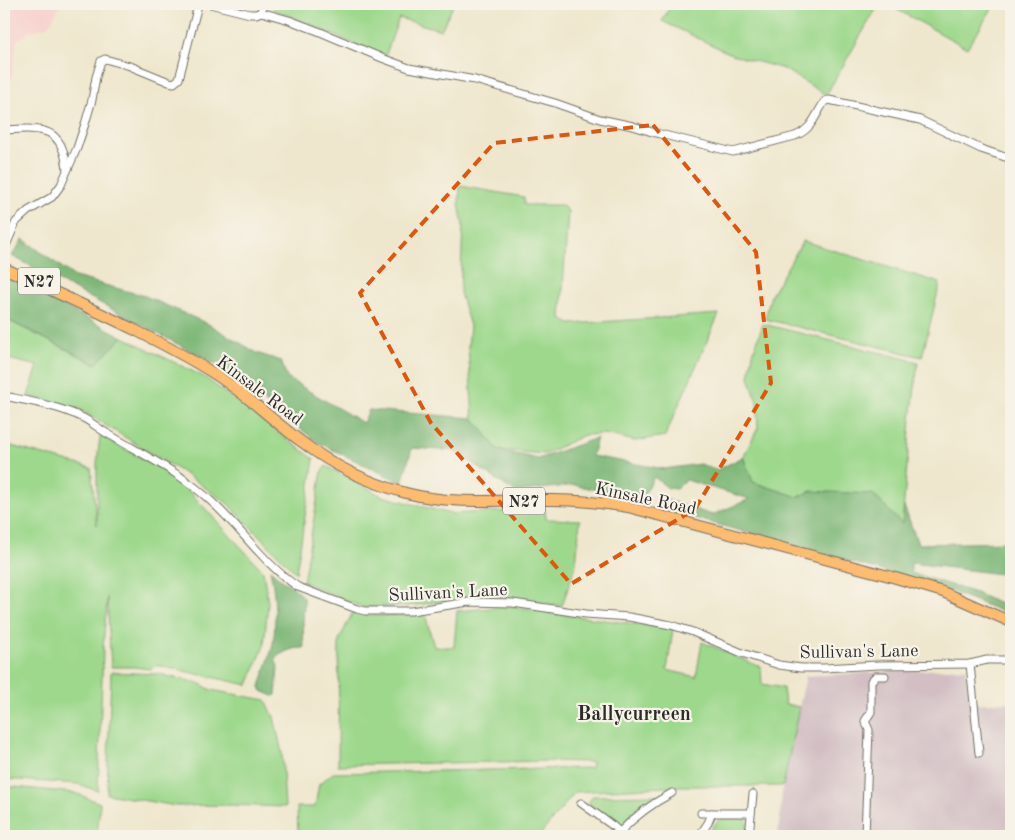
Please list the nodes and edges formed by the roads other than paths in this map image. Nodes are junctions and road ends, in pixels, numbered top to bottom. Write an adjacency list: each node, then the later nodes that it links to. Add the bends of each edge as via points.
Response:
1 (200, 4): 7 (street, via 179,84 105,58 101,62 85,124)
2 (210, 4): 4 (street, via 250,14)
3 (262, 4): 4 (street)
4 (261, 12): 6 (street, via 318,31 408,68 475,80 600,119 733,152 802,133 829,100 920,120 981,149)
5 (4, 130): 7 (street, via 36,129 51,133 61,143)
6 (1011, 159)
7 (67, 171): 8 (street, via 52,197 16,222)
8 (4, 250)
9 (4, 261): 11 (highway, Kinsale Road / N27)
10 (4, 268): 11 (highway, Kinsale Road / N27)
11 (73, 300): 13 (highway, Kinsale Road / N27, via 194,361 237,389 323,457 407,494 456,502 551,500 628,507 943,592)
12 (4, 396): 15 (street, Sullivan's Lane, via 82,417 175,472 215,504 291,582 357,609 411,611 469,602 513,603 671,624 779,665 824,668)
13 (1011, 622)
14 (1011, 660): 15 (street, Sullivan's Lane)
15 (970, 664): 17 (street)
16 (885, 676): 27 (street, via 876,676 871,681 871,712 865,722 869,730)
17 (979, 753)
18 (672, 793): 24 (street, via 628,824)
19 (753, 794): 23 (street)
20 (581, 803): 24 (street)
21 (701, 813): 22 (street)
22 (712, 813): 23 (street); 25 (street)
23 (751, 813): 26 (street)
24 (622, 834)
25 (699, 836)
26 (749, 836)
27 (866, 836)

